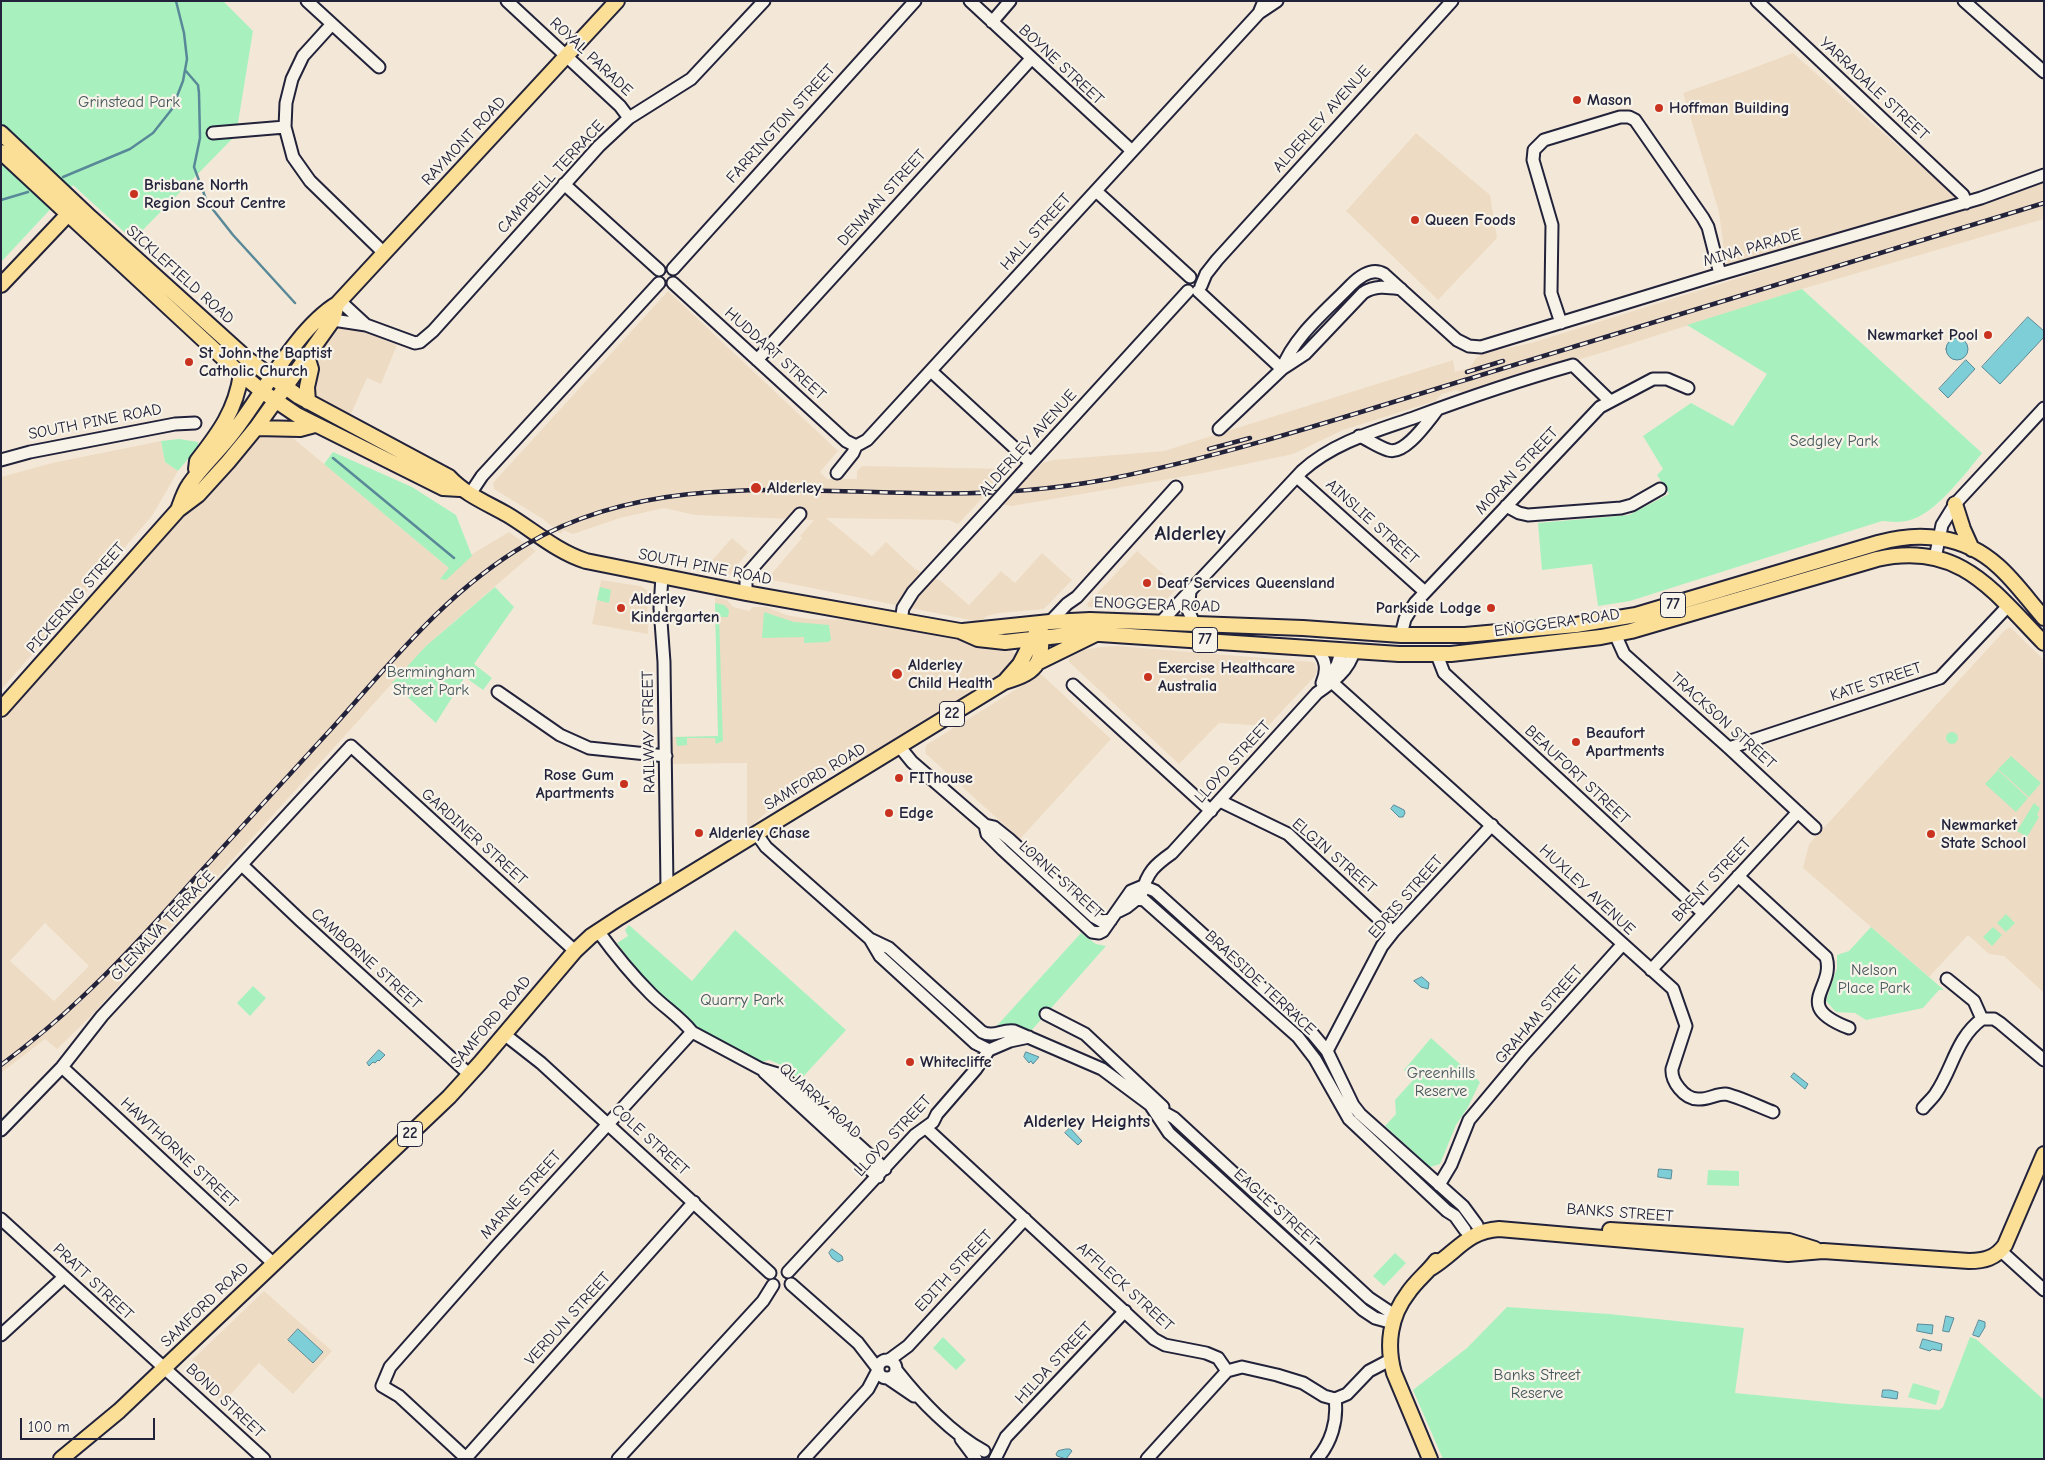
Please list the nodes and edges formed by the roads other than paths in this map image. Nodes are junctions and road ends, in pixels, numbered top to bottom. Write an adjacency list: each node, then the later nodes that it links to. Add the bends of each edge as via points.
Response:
1 (307, 1): 15 (street)
2 (507, 1): 16 (street, ROYAL PARADE)
3 (617, 1): 16 (main road, RAYMONT ROAD)
4 (915, 1): 33 (street, FARRINGTON STREET)
5 (970, 1): 14 (street, BOYNE STREET)
6 (1010, 1): 14 (street)
7 (1264, 1): 13 (street, HALL STREET)
8 (1277, 1): 13 (street, HALL STREET)
9 (1452, 1): 32 (street, ALDERLEY AVENUE)
10 (1757, 1): 29 (street, YARRADALE STREET, via 1963,195)
11 (1964, 1): 19 (street)
12 (761, 3): 20 (street, CAMPBELL TERRACE, via 691,79)
13 (1259, 13): 24 (street, HALL STREET)
14 (992, 22): 17 (street, BOYNE STREET)
15 (332, 24): 18 (street); 21 (street, via 302,56 286,103)
16 (566, 56): 20 (street, ROYAL PARADE); 31 (main road, RAYMONT ROAD)
17 (1031, 59): 24 (street, BOYNE STREET); 47 (street, DENMAN STREET)
18 (379, 67)
19 (2044, 72)
20 (630, 118): 27 (street, CAMPBELL TERRACE)
21 (285, 128): 22 (street); 31 (street, via 293,157 310,182)
22 (213, 132)
23 (1, 133): 30 (main road)
24 (1132, 151): 28 (street, HALL STREET)
25 (1, 152): 30 (main road)
26 (2044, 176): 29 (street, MINA PARADE)
27 (564, 184): 34 (street); 45 (street, CAMPBELL TERRACE, via 420,342 406,341)
28 (1096, 191): 36 (street); 49 (street, HALL STREET)
29 (1966, 203): 35 (street, MINA PARADE)
30 (72, 210): 39 (main road); 50 (main road, SICKLEFIELD ROAD); 51 (main road, SICKLEFIELD ROAD)
31 (384, 253): 42 (main road, RAYMONT ROAD)
32 (1217, 260): 36 (street, ALDERLEY AVENUE); 41 (street, ALDERLEY AVENUE)
33 (672, 268): 34 (street, via 665,266); 38 (street, via 676,276)
34 (659, 270): 37 (street, via 656,276)
35 (1720, 274): 44 (street, MINA PARADE); 44 (street, via 1708,227 1635,120 1620,117 1544,140 1534,150 1533,160 1552,225 1551,292)
36 (1190, 276): 41 (street, via 1184,285)
37 (659, 283): 38 (street, via 666,286); 73 (street)
38 (673, 283): 47 (street, HUDDART STREET)
39 (1, 285)
40 (1401, 289): 44 (street, MINA PARADE, via 1457,340 1469,346 1481,347); 48 (street, via 1378,287 1366,291 1305,354); 48 (street, via 1381,272 1360,277 1297,342)
41 (1196, 290): 48 (street); 67 (street, ALDERLEY AVENUE)
42 (338, 303): 43 (main road, RAYMONT ROAD); 45 (street, CAMPBELL TERRACE); 51 (main road, RAYMONT ROAD, via 316,320)
43 (333, 320): 45 (street, CAMPBELL TERRACE); 46 (main road, RAYMONT ROAD)
44 (1561, 323)
45 (366, 325)
46 (307, 356): 52 (main road, RAYMONT ROAD); 57 (main road, via 311,369)
47 (757, 360): 65 (street, HUDDART STREET, via 846,441)
48 (1282, 369): 63 (street)
49 (931, 371): 65 (street, HALL STREET, via 867,440); 67 (street)
50 (242, 374): 54 (main road, SICKLEFIELD ROAD); 70 (main road, via 227,420 198,461)
51 (272, 379): 52 (main road, SOUTH PINE ROAD); 54 (main road, RAYMONT ROAD)
52 (284, 388): 55 (main road, PICKERING STREET); 57 (main road, SOUTH PINE ROAD)
53 (1688, 388): 56 (street, MORAN STREET, via 1667,379 1653,379)
54 (262, 392): 55 (main road, SOUTH PINE ROAD); 70 (main road, PICKERING STREET)
55 (275, 401): 61 (main road, SOUTH PINE ROAD); 62 (main road, PICKERING STREET)
56 (1610, 401): 58 (street, via 1572,365); 75 (street, MORAN STREET, via 1598,409)
57 (308, 402): 73 (main road, SOUTH PINE ROAD, via 449,477)
58 (1439, 408): 64 (street); 64 (street, via 1407,444 1396,450 1388,450)
59 (2044, 408): 74 (street)
60 (195, 423): 66 (street, SOUTH PINE ROAD, via 175,424)
61 (315, 425): 62 (main road, via 300,429); 73 (main road, SOUTH PINE ROAD, via 444,488)
62 (256, 428): 76 (main road, PICKERING STREET, via 198,495)
63 (1219, 429)
64 (1359, 436): 69 (street, via 1323,455)
65 (856, 446): 68 (street, HALL STREET)
66 (1, 460)
67 (1031, 463): 89 (street, ALDERLEY AVENUE, bridge, via 910,596 903,608)
68 (837, 472)
69 (1297, 477): 82 (street); 83 (street, AINSLIE STREET)
70 (194, 479): 76 (main road, PICKERING STREET)
71 (1176, 487): 85 (street)
72 (1660, 489): 75 (street, via 1621,508 1528,515)
73 (465, 491): 81 (main road, SOUTH PINE ROAD, via 581,560)
74 (1954, 504): 78 (street); 79 (main road)
75 (1506, 506): 83 (street, MORAN STREET)
76 (178, 510): 108 (main road, PICKERING STREET)
77 (800, 514): 84 (street, via 749,572)
78 (1939, 538): 79 (main road, ENOGGERA ROAD / 77); 80 (street); 97 (main road, ENOGGERA ROAD / 77, via 1910,536 1892,539 1658,609 1607,621 1498,633)
79 (1972, 549): 87 (main road, ENOGGERA ROAD / 77, via 1999,567)
80 (1935, 558): 86 (main road, ENOGGERA ROAD / 77, via 1972,573); 96 (main road, ENOGGERA ROAD / 77, via 1907,555 1876,559 1670,621)
81 (662, 576): 84 (main road, SOUTH PINE ROAD); 112 (street, RAILWAY STREET, via 660,608)
82 (1190, 592): 90 (street); 92 (street, via 1188,610)
83 (1425, 592): 97 (street, MORAN STREET, via 1408,613)
84 (746, 593): 89 (main road, SOUTH PINE ROAD)
85 (1077, 598): 88 (street, via 1075,610); 91 (street)
86 (2008, 606): 98 (main road, ENOGGERA ROAD / 77); 111 (street, KATE STREET, via 1940,678)
87 (2044, 618)
88 (1082, 620): 90 (main road, ENOGGERA ROAD / 77); 91 (main road, ENOGGERA ROAD / 77)
89 (901, 621): 93 (main road, SOUTH PINE ROAD)
90 (1161, 622): 92 (main road, ENOGGERA ROAD / 77)
91 (1042, 623): 93 (main road, SOUTH PINE ROAD); 100 (main road, SAMFORD ROAD / 22)
92 (1194, 623): 94 (main road, ENOGGERA ROAD / 77)
93 (960, 631): 100 (main road, SOUTH PINE ROAD, via 978,639)
94 (1344, 632): 97 (main road, ENOGGERA ROAD / 77); 101 (main road)
95 (1094, 634): 99 (main road, ENOGGERA ROAD / 77); 100 (main road); 100 (main road, ENOGGERA ROAD / 77, via 1079,633)
96 (1615, 634): 103 (main road, ENOGGERA ROAD / 77); 111 (street, TRACKSON STREET, via 1624,654)
97 (1401, 635): 102 (main road)
98 (2044, 643)
99 (1316, 648): 101 (main road, ENOGGERA ROAD / 77); 104 (street, via 1326,662)
100 (1041, 649): 105 (main road, SAMFORD ROAD / 22, via 1020,664); 105 (main road, SAMFORD ROAD / 22, via 1034,668)
101 (1348, 650): 102 (main road, ENOGGERA ROAD / 77); 104 (street, LLOYD STREET, via 1349,665)
102 (1399, 654): 103 (main road, ENOGGERA ROAD / 77)
103 (1437, 655): 124 (street, BEAUFORT STREET, via 1444,673)
104 (1328, 679): 113 (street, LLOYD STREET); 116 (street, HUXLEY AVENUE)
105 (1004, 682): 110 (main road, SAMFORD ROAD / 22)
106 (1073, 686): 114 (street)
107 (498, 692): 112 (street, via 560,735 589,748)
108 (1, 709)
109 (351, 746): 119 (street, GLENALVA TERRACE); 129 (street, GARDINER STREET)
110 (899, 746): 118 (main road, SAMFORD ROAD / 22); 123 (street, LORNE STREET, via 912,762 985,825 987,834 1091,931 1101,933 1115,915)
111 (1730, 748): 115 (street, TRACKSON STREET)
112 (666, 756): 122 (street, RAILWAY STREET)
113 (1220, 801): 114 (street, LLOYD STREET); 126 (street, ELGIN STREET, via 1288,834)
114 (1211, 811): 121 (street, LLOYD STREET, via 1146,876)
115 (1798, 812): 117 (street, TRACKSON STREET); 120 (street, BRENT STREET)
116 (1492, 824): 126 (street, EDRIS STREET); 128 (street, HUXLEY AVENUE)
117 (1815, 828)
118 (756, 833): 122 (main road, SAMFORD ROAD / 22); 127 (street, via 766,847)
119 (242, 865): 141 (street, GLENALVA TERRACE, via 102,1016); 142 (street, CAMBORNE STREET)
120 (1738, 876): 124 (street, BRENT STREET); 134 (street, via 1826,957 1828,964 1818,1004 1823,1013)
121 (1147, 887): 123 (street, LLOYD STREET, via 1136,888); 139 (street, BRAESIDE TERRACE, via 1312,1033)
122 (667, 888): 125 (main road, SAMFORD ROAD / 22)
123 (1135, 898): 155 (street, BRAESIDE TERRACE, via 1298,1037 1315,1059 1349,1119)
124 (1703, 914): 130 (street, BRENT STREET)
125 (598, 931): 129 (main road, SAMFORD ROAD / 22); 135 (street, QUARRY ROAD, via 652,995)
126 (1393, 932): 139 (street, EDRIS STREET, via 1382,946)
127 (870, 939): 137 (street, EAGLE STREET, via 889,948 984,1033 995,1035 1011,1031); 138 (street, via 880,956 976,1043)
128 (1622, 945): 130 (street, HUXLEY AVENUE); 152 (street, GRAHAM STREET, via 1469,1120)
129 (574, 951): 136 (main road, SAMFORD ROAD / 22)
130 (1651, 970): 145 (street, HUXLEY AVENUE, via 1673,989 1684,1017 1686,1026 1672,1069 1680,1089 1698,1099 1726,1094)
131 (1947, 979): 133 (street, via 1974,1001)
132 (1046, 1014): 146 (street, EAGLE STREET, via 1085,1034)
133 (1982, 1019): 140 (street, via 1994,1019); 144 (street, via 1974,1024 1960,1044 1936,1094)
134 (1849, 1028)
135 (692, 1032): 147 (street, MARNE STREET); 151 (street, QUARRY ROAD, via 761,1069 781,1075)
136 (504, 1034): 142 (main road, SAMFORD ROAD / 22); 147 (street, COLE STREET)
137 (1029, 1037): 138 (street); 143 (street, EAGLE STREET, via 1102,1069)
138 (988, 1050): 148 (street, LLOYD STREET)
139 (1327, 1051): 152 (street, BRAESIDE TERRACE, via 1360,1114)
140 (2044, 1060)
141 (62, 1067): 149 (street, GLENALVA TERRACE); 160 (street, HAWTHORNE STREET)
142 (470, 1075): 160 (main road, SAMFORD ROAD / 22)
143 (1148, 1104): 146 (street, EAGLE STREET); 168 (street, EAGLE STREET, via 1169,1133)
144 (1923, 1108)
145 (1773, 1112)
146 (1174, 1118): 167 (street, EAGLE STREET)
147 (608, 1124): 154 (street, COLE STREET); 179 (street, MARNE STREET, via 390,1367 382,1386 399,1396)
148 (926, 1128): 151 (street, LLOYD STREET); 157 (street, AFFLECK STREET)
149 (1, 1130)
150 (2044, 1154): 159 (main road)
151 (882, 1173): 161 (street, LLOYD STREET)
152 (1439, 1185): 153 (street, BRAESIDE TERRACE)
153 (1454, 1199): 155 (street, via 1455,1207); 158 (street, BRAESIDE TERRACE)
154 (694, 1202): 162 (street, COLE STREET); 179 (street, VERDUN STREET)
155 (1445, 1209): 158 (street, BRAESIDE TERRACE)
156 (1, 1219): 163 (street, PRATT STREET)
157 (1025, 1219): 169 (street, AFFLECK STREET); 174 (street, EDITH STREET)
158 (1472, 1230): 159 (main road, BANKS STREET, via 1500,1222 1788,1241 1823,1251 1969,1261 1985,1260); 170 (main road, via 1453,1241 1409,1291)
159 (2001, 1251): 166 (street)
160 (274, 1264): 173 (main road, SAMFORD ROAD / 22)
161 (788, 1272): 162 (street, via 781,1269); 164 (street, via 792,1275)
162 (770, 1273): 165 (street)
163 (64, 1277): 171 (street); 173 (street, PRATT STREET)
164 (791, 1284): 165 (street, via 785,1288); 174 (street)
165 (773, 1285): 181 (street, via 763,1301)
166 (2044, 1290)
167 (1369, 1298): 168 (street, via 1367,1306); 170 (street, EAGLE STREET)
168 (1360, 1306): 170 (street, EAGLE STREET, via 1376,1318)
169 (1125, 1311): 175 (street, AFFLECK STREET, via 1154,1339 1165,1345 1218,1358); 178 (street, HILDA STREET, via 1006,1438)
170 (1394, 1319): 172 (main road, via 1389,1344)
171 (1, 1335)
172 (1390, 1360): 176 (street, via 1369,1371 1347,1394); 185 (main road)
173 (164, 1368): 177 (main road, SAMFORD ROAD / 22); 180 (street, BOND STREET)
174 (887, 1369): 178 (street, via 913,1388 920,1399 959,1435 964,1445); 182 (street, EDITH STREET)
175 (1227, 1371): 176 (street, via 1242,1367 1277,1375 1303,1383); 183 (street)
176 (1335, 1399): 184 (street, via 1334,1425 1325,1449)
177 (70, 1456)
178 (985, 1456)
179 (467, 1458)
180 (264, 1459)
181 (618, 1459)
182 (804, 1459)
183 (1147, 1459)
184 (1317, 1459)
185 (1430, 1459)

